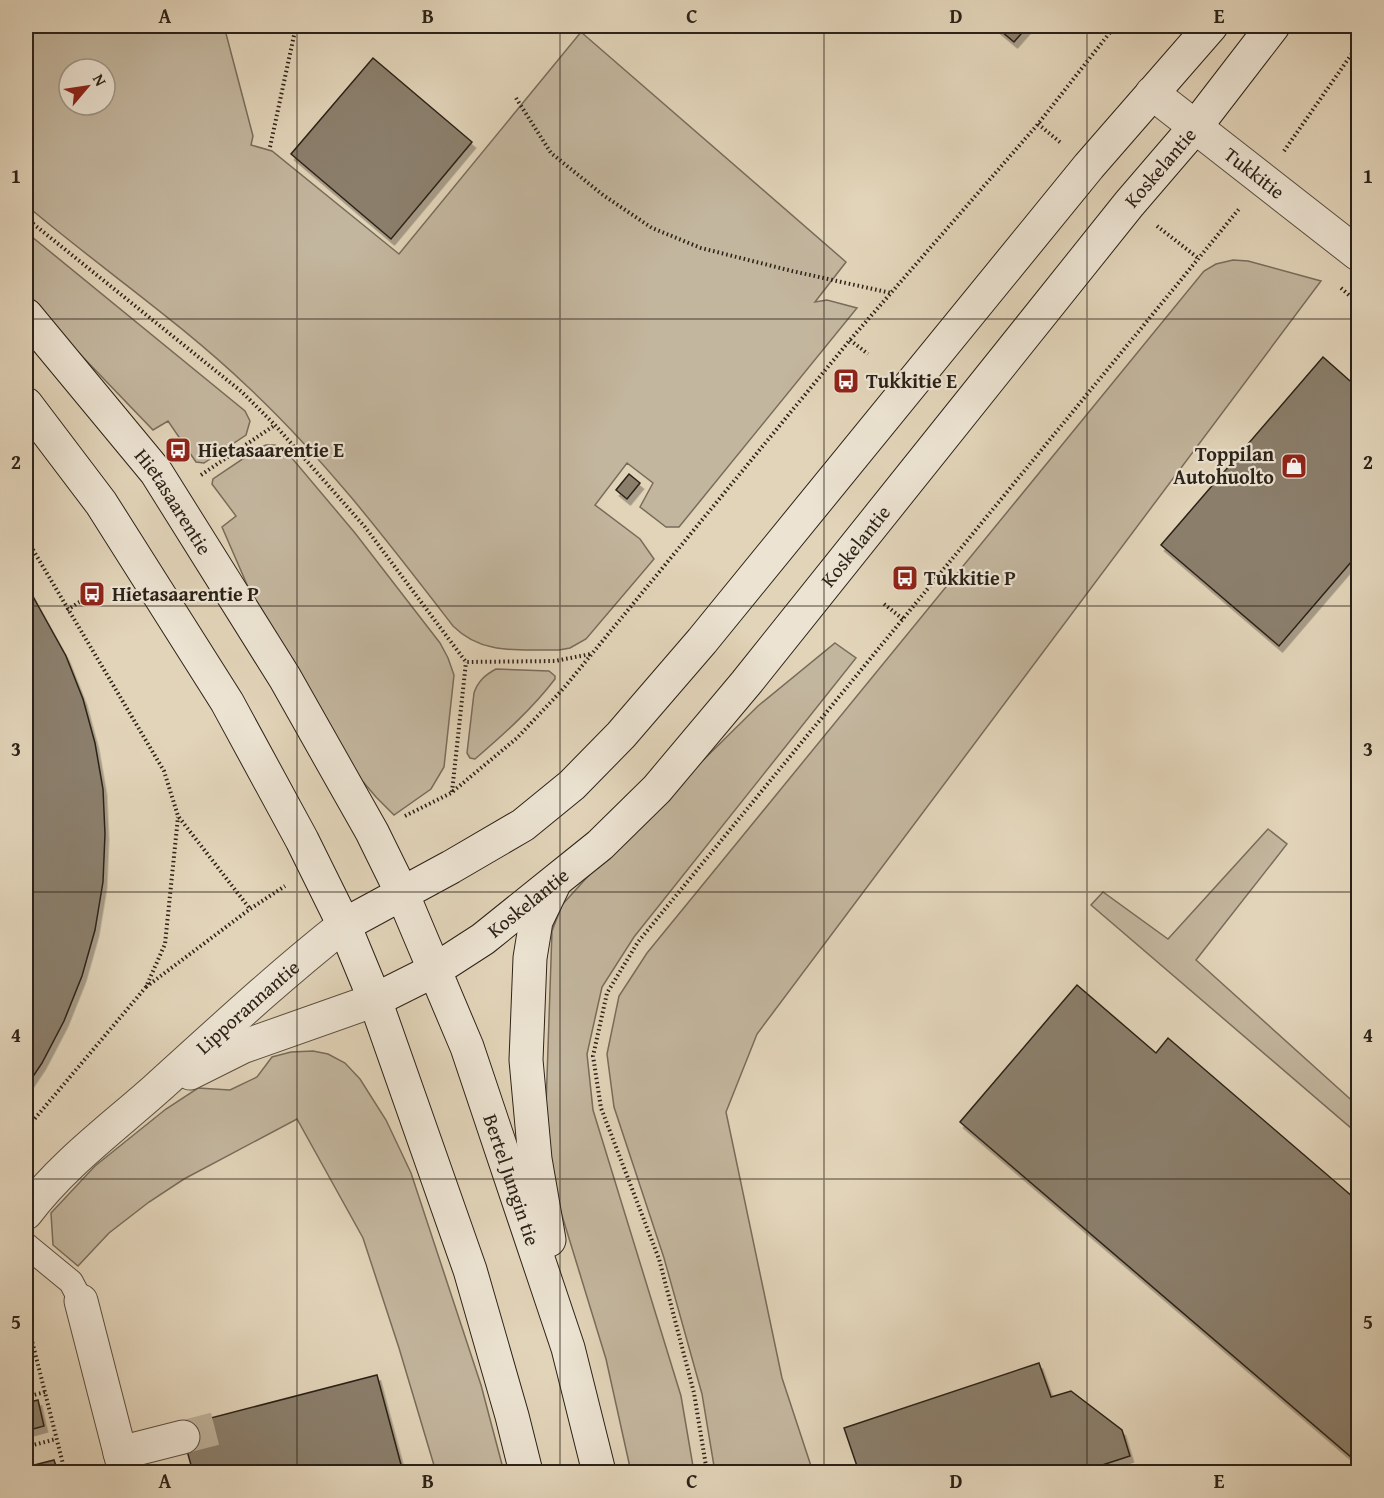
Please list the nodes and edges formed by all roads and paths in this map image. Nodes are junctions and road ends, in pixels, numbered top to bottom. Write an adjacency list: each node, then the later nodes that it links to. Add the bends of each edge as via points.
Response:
1 (296, 26): 9 (path)
2 (1115, 26): 13 (path, via 1038,124)
3 (1210, 26): 6 (main road)
4 (1273, 26): 8 (main road, Koskelantie)
5 (1359, 45): 10 (path)
6 (1152, 93): 8 (main road, Tukkitie); 32 (main road, via 621,735 572,785 523,825)
7 (516, 98): 13 (path, via 551,153 652,228 701,248)
8 (1196, 126): 10 (main road, Tukkitie); 31 (main road, Koskelantie, via 657,789 600,845)
9 (270, 147)
10 (1263, 181): 12 (main road, Tukkitie); 24 (path)
11 (26, 218): 18 (path, via 242,392)
12 (1359, 254)
13 (891, 293): 15 (path)
14 (26, 315): 29 (main road, Hietasaarentie, via 156,472 285,678)
15 (850, 340): 16 (path); 25 (path)
16 (868, 354)
17 (26, 404): 30 (main road, via 101,502 227,702)
18 (275, 425): 19 (path); 26 (path, via 365,527)
19 (198, 478)
20 (26, 538): 23 (path)
21 (92, 594): 23 (path)
22 (884, 603): 24 (path)
23 (67, 610): 28 (path, via 164,771)
24 (904, 620): 54 (path, via 638,942 607,993 594,1056 601,1108 659,1259 694,1393)
25 (591, 654): 26 (path, via 555,661); 27 (path, via 518,738)
26 (466, 662): 27 (path)
27 (452, 793): 29 (path)
28 (178, 816): 33 (path); 36 (path, via 165,944)
29 (372, 832): 32 (main road, Hietasaarentie)
30 (315, 867): 33 (path); 34 (main road)
31 (556, 881): 35 (main road, Koskelantie, via 483,939); 44 (main road, via 536,921 530,958 526,1060 535,1159)
32 (402, 893): 34 (main road); 35 (main road, Bertel Jungin tie)
33 (250, 909): 36 (path)
34 (344, 925): 37 (main road); 38 (main road, Lipporannantie, via 285,971)
35 (435, 970): 37 (main road, Koskelantie); 44 (main road, Bertel Jungin tie, via 467,1047)
36 (146, 987): 39 (path)
37 (375, 1000): 38 (main road, Lipporannantie, via 242,1047); 52 (main road, via 470,1270)
38 (153, 1091): 40 (main road, Lipporannantie, via 40,1194)
39 (26, 1129)
40 (26, 1213)
41 (26, 1245): 42 (lane, via 71,1282)
42 (81, 1301): 50 (main road)
43 (26, 1326): 45 (path)
44 (568, 1348): 53 (main road, Bertel Jungin tie)
45 (45, 1392): 46 (path); 48 (path)
46 (26, 1397)
47 (183, 1437): 50 (main road)
48 (56, 1439): 49 (path); 51 (path)
49 (26, 1447)
50 (122, 1463)
51 (65, 1473)
52 (526, 1473)
53 (599, 1473)
54 (707, 1473)

